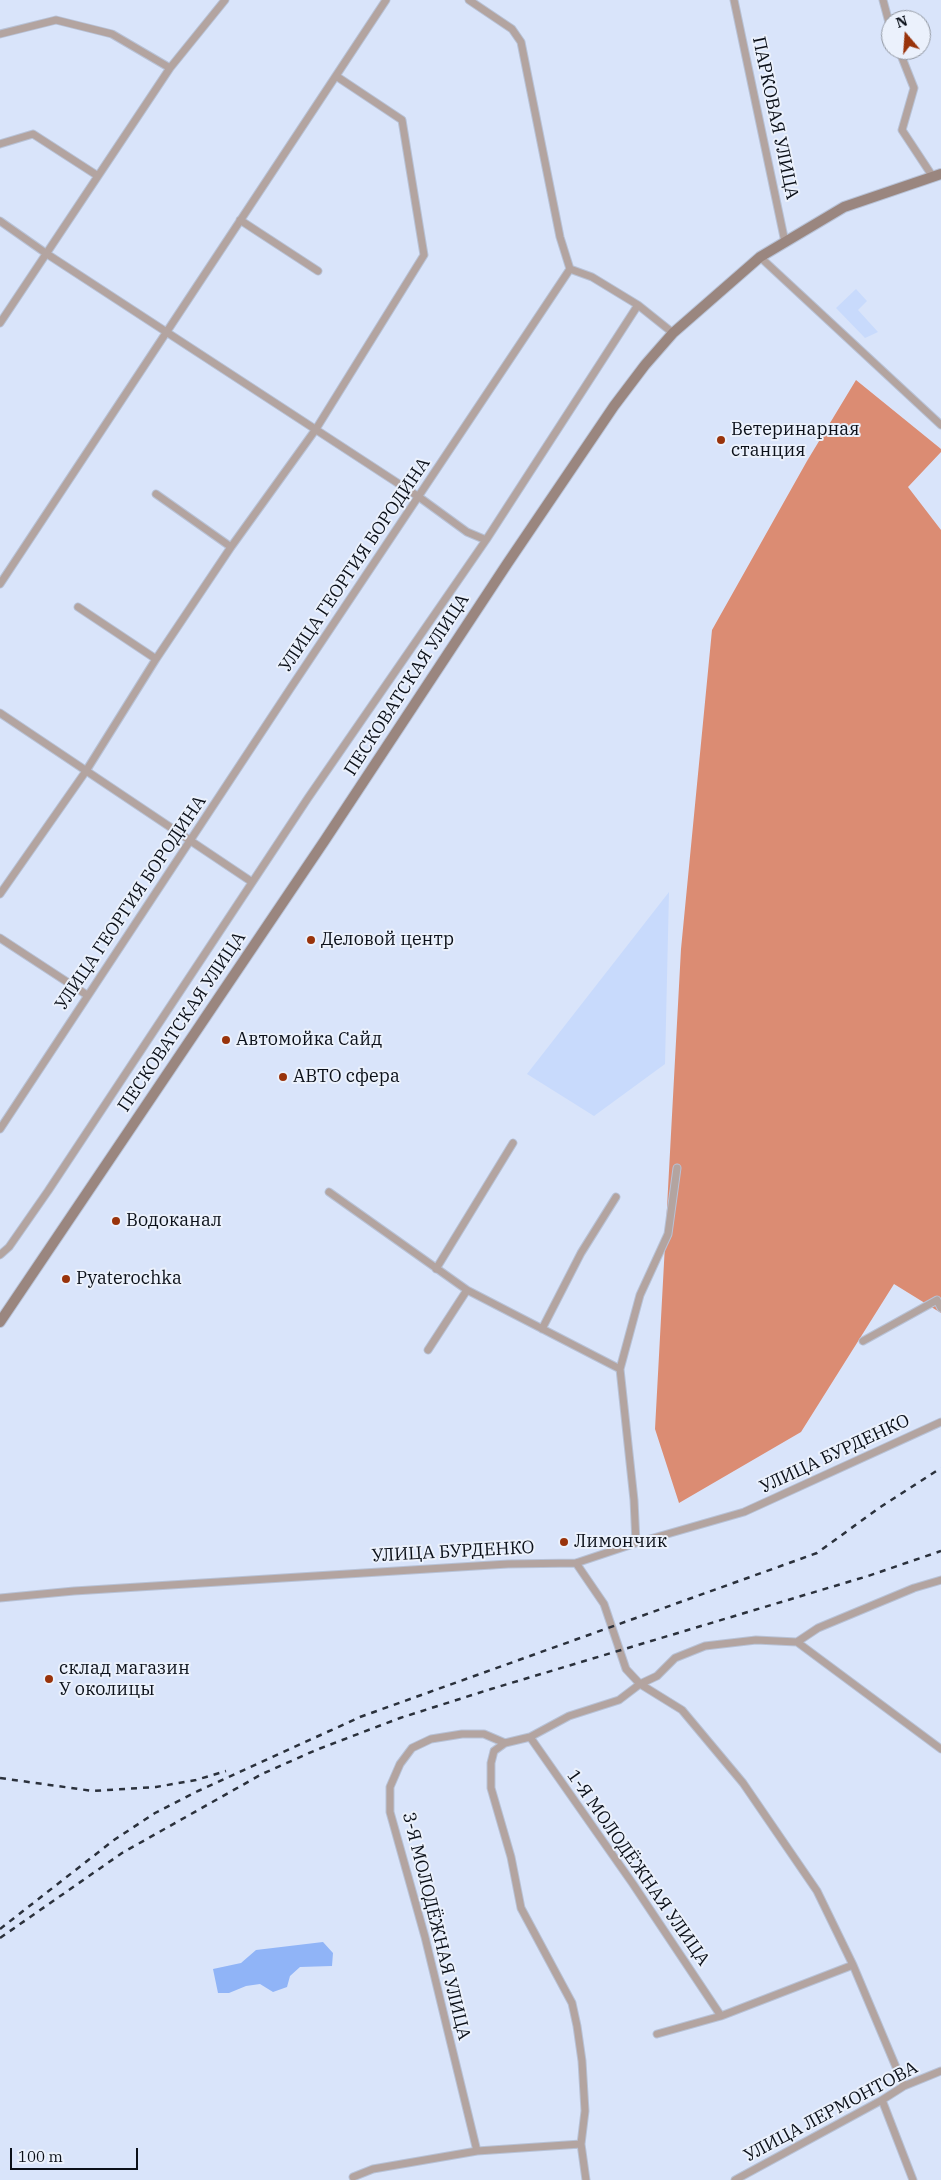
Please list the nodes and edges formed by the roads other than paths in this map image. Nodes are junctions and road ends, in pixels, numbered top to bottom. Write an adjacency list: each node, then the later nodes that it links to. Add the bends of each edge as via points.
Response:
1 (225, 0): 7 (street)
2 (386, 0): 8 (street)
3 (469, 0): 17 (street, via 512,29 521,42 560,237)
4 (734, 0): 14 (street, ПАРКОВАЯ УЛИЦА)
5 (0, 34): 7 (street, via 56,20 112,34)
6 (903, 60): 10 (street, via 914,88 902,130)
7 (170, 68): 11 (street)
8 (336, 76): 12 (street); 24 (street, via 402,120 424,255)
9 (0, 144): 11 (street, via 33,134)
10 (937, 175): 14 (main road, ПЕСКОВАТСКАЯ УЛИЦА, via 844,207)
11 (98, 176): 15 (street)
12 (240, 220): 18 (street); 21 (street)
13 (0, 221): 15 (street)
14 (785, 242): 16 (main road, ПЕСКОВАТСКАЯ УЛИЦА)
15 (47, 254): 20 (street); 21 (street)
16 (760, 257): 22 (main road, ПЕСКОВАТСКАЯ УЛИЦА); 23 (street)
17 (570, 270): 19 (street, via 592,277); 26 (street, УЛИЦА ГЕОРГИЯ БОРОДИНА)
18 (318, 271)
19 (638, 305): 22 (street); 27 (street)
20 (0, 323)
21 (168, 332): 24 (street); 29 (street)
22 (673, 333): 48 (main road, ПЕСКОВАТСКАЯ УЛИЦА, via 614,406)
23 (941, 425)
24 (316, 429): 26 (street); 28 (street)
25 (156, 494): 28 (street)
26 (419, 497): 27 (street, via 468,532); 34 (street, УЛИЦА ГЕОРГИЯ БОРОДИНА)
27 (486, 540): 35 (street)
28 (231, 547): 31 (street)
29 (0, 584)
30 (78, 607): 31 (street)
31 (156, 659): 33 (street)
32 (0, 713): 33 (street)
33 (86, 771): 34 (street); 36 (street)
34 (190, 842): 35 (street); 38 (street, УЛИЦА ГЕОРГИЯ БОРОДИНА)
35 (252, 882): 44 (street, via 48,1191)
36 (0, 894)
37 (0, 938): 38 (street)
38 (87, 995): 39 (street, УЛИЦА ГЕОРГИЯ БОРОДИНА)
39 (0, 1129)
40 (513, 1143): 45 (street)
41 (676, 1168): 52 (street, via 668,1234 640,1295)
42 (329, 1192): 45 (street)
43 (616, 1197): 49 (street, via 581,1253)
44 (0, 1255)
45 (436, 1269): 46 (street)
46 (467, 1290): 49 (street); 51 (street)
47 (941, 1308): 50 (street, via 937,1300)
48 (0, 1322)
49 (542, 1329): 52 (street)
50 (863, 1341)
51 (428, 1350)
52 (620, 1369): 54 (street)
53 (941, 1422): 54 (street, УЛИЦА БУРДЕНКО, via 744,1512)
54 (636, 1543): 55 (street, УЛИЦА БУРДЕНКО)
55 (576, 1563): 57 (street, УЛИЦА БУРДЕНКО, via 508,1564); 59 (street, via 604,1604 626,1669)
56 (941, 1580): 58 (street, via 818,1628)
57 (0, 1598)
58 (797, 1642): 59 (street, via 756,1640 705,1646 676,1658 657,1676); 62 (street)
59 (640, 1684): 60 (street, via 619,1700 569,1716); 63 (street, via 682,1710 743,1783 817,1891)
60 (530, 1737): 61 (street); 64 (street, 1-Я МОЛОДЁЖНАЯ УЛИЦА)
61 (505, 1742): 69 (street, via 494,1751 491,1788 511,1857 520,1908 572,2003 582,2061 585,2111); 70 (street, 3-Я МОЛОДЁЖНАЯ УЛИЦА, via 484,1734 432,1739 412,1748 400,1764 390,1787 390,1812 425,1937)
62 (941, 1749)
63 (853, 1965): 64 (street); 67 (street)
64 (721, 2016): 65 (street)
65 (657, 2034)
66 (941, 2071): 67 (street, УЛИЦА ЛЕРМОНТОВА)
67 (904, 2086): 68 (street, УЛИЦА ЛЕРМОНТОВА)
68 (882, 2100): 73 (street, УЛИЦА ЛЕРМОНТОВА); 74 (street)
69 (581, 2144): 70 (street); 72 (street)
70 (477, 2151): 71 (street, via 373,2169)
71 (353, 2177)
72 (586, 2180)
73 (735, 2180)
74 (913, 2180)

